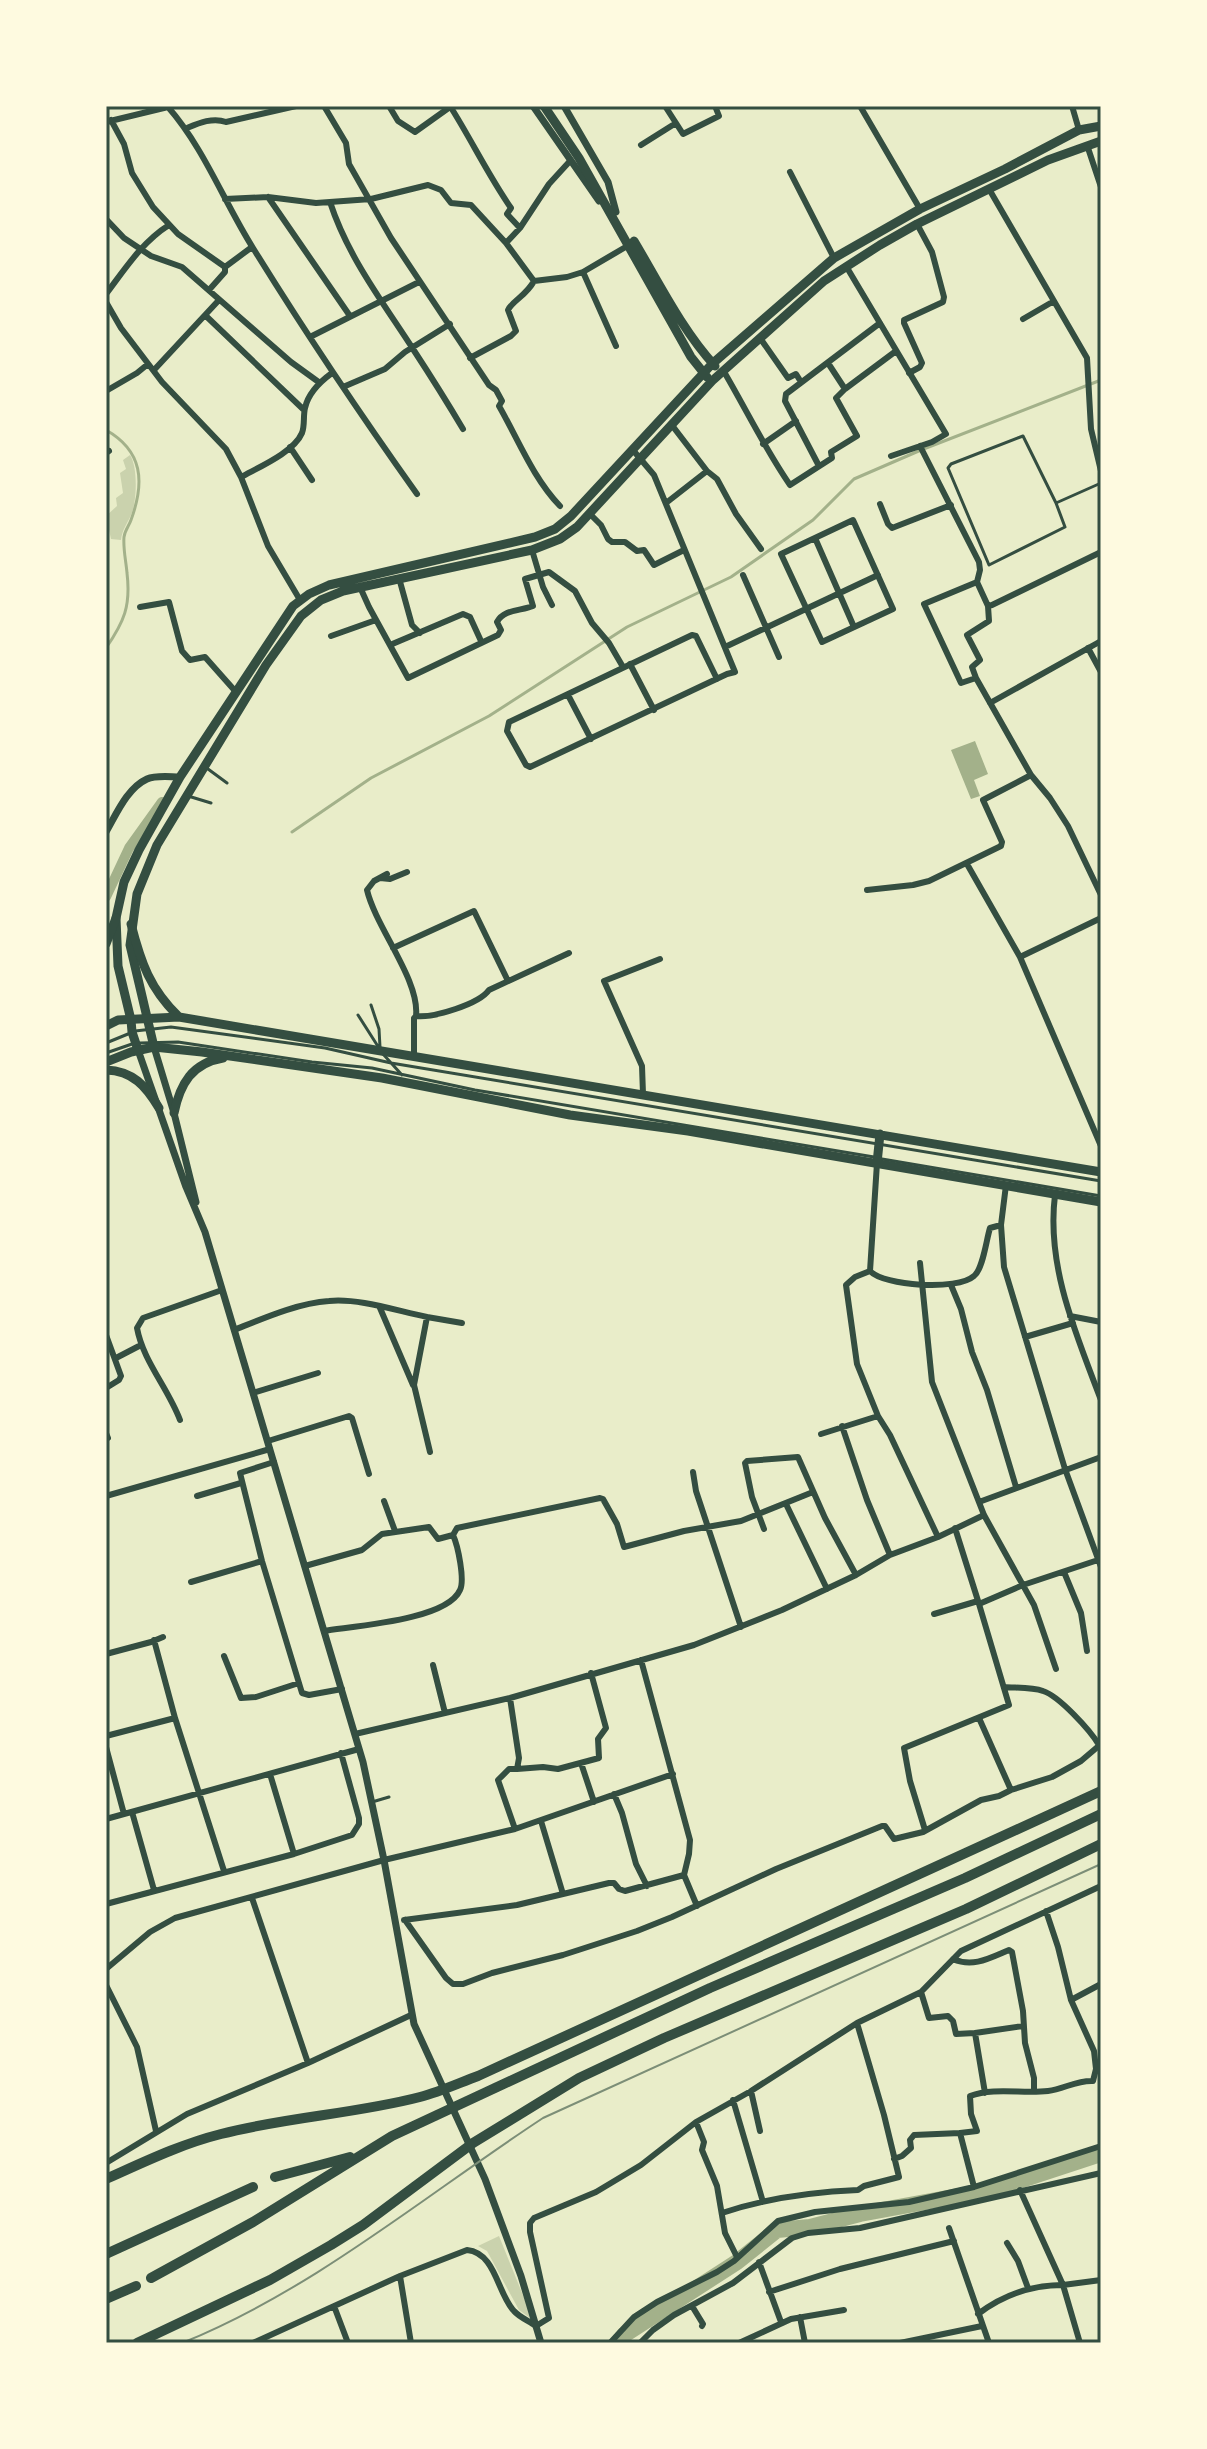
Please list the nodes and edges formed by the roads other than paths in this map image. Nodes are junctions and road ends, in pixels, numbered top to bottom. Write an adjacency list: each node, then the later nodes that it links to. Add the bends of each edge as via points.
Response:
1 (168, 106): 13 (street); 16 (street)
2 (296, 106): 16 (street)
3 (324, 106): 27 (street)
4 (389, 106): 12 (street, via 413,132)
5 (533, 106): 21 (street)
6 (547, 106): 30 (main road)
7 (564, 106): 30 (street, via 608,182)
8 (665, 106): 14 (street)
9 (715, 106): 14 (street, via 719,116 684,134)
10 (860, 106): 29 (street)
11 (1072, 106): 17 (street)
12 (450, 107): 34 (street, via 511,208 507,214)
13 (108, 121): 33 (street, via 124,144 132,173)
14 (676, 123): 19 (street)
15 (1101, 126): 17 (main road)
16 (187, 128): 26 (street)
17 (1079, 130): 29 (main road)
18 (1101, 141): 20 (main road)
19 (641, 145)
20 (1087, 145): 23 (street); 24 (main road)
21 (570, 161): 34 (street); 35 (street)
22 (790, 172): 40 (street)
23 (1101, 187)
24 (989, 189): 32 (main road); 50 (street)
25 (268, 197): 26 (street); 28 (street); 53 (street)
26 (225, 199): 38 (street)
27 (371, 199): 28 (street); 36 (street, via 436,186 451,203 471,205); 45 (street)
28 (330, 202): 49 (street)
29 (920, 209): 40 (main road)
30 (613, 210): 35 (main road); 65 (main road)
31 (106, 219): 39 (street)
32 (917, 224): 41 (main road); 70 (street, via 932,252 944,297 938,306 904,320 922,363)
33 (169, 225): 39 (street); 42 (street)
34 (520, 228): 36 (street)
35 (623, 235): 37 (main road)
36 (506, 243): 44 (street)
37 (629, 245): 43 (street); 69 (main road)
38 (252, 247): 42 (street); 57 (street)
39 (140, 249): 46 (street, via 182,267); 47 (street)
40 (834, 258): 65 (main road)
41 (846, 266): 55 (street); 58 (main road)
42 (225, 267): 46 (street)
43 (583, 272): 44 (street); 59 (street)
44 (534, 281): 62 (street, via 528,293 509,306 516,331)
45 (419, 282): 49 (street); 56 (street)
46 (209, 290): 48 (street)
47 (106, 294)
48 (219, 300): 52 (street); 73 (street)
49 (379, 301): 53 (street); 60 (street)
50 (1054, 301): 54 (street); 82 (street, via 1085,354)
51 (106, 304): 64 (street)
52 (206, 316): 66 (street); 77 (street)
53 (350, 316): 57 (street)
54 (1023, 319)
55 (880, 323): 61 (street); 63 (street)
56 (450, 324): 60 (street); 62 (street)
57 (310, 337): 68 (street)
58 (759, 338): 67 (main road); 72 (street, via 788,378 796,374)
59 (616, 346)
60 (412, 347): 74 (street, via 385,369); 81 (street)
61 (896, 351): 70 (street); 75 (street)
62 (470, 358): 100 (street, via 496,390 528,460)
63 (828, 363): 72 (street); 75 (street)
64 (148, 364): 66 (street); 76 (street)
65 (712, 364): 67 (main road); 69 (main road)
66 (154, 370): 92 (street, via 226,449)
67 (722, 372): 71 (main road); 83 (street)
68 (332, 373): 73 (street); 74 (street)
69 (704, 373): 71 (main road); 85 (main road)
70 (909, 373): 86 (street, via 946,434)
71 (712, 381): 79 (main road)
72 (801, 382): 78 (street, via 785,397)
73 (320, 383): 77 (street)
74 (343, 387): 95 (street)
75 (845, 389): 89 (street, via 836,399 857,435)
76 (106, 391)
77 (304, 410): 84 (street, via 302,433)
78 (796, 421): 83 (street); 89 (street)
79 (671, 424): 88 (main road); 90 (street)
80 (1101, 427): 82 (street)
81 (463, 429)
82 (1091, 429): 91 (street)
83 (763, 444): 89 (street, via 789,485)
84 (290, 447): 92 (street); 93 (street)
85 (632, 449): 88 (street); 114 (main road, via 571,516 546,533 329,585)
86 (921, 449): 87 (street); 99 (street)
87 (891, 456)
88 (640, 457): 96 (street); 101 (main road)
89 (819, 466)
90 (707, 471): 96 (street); 103 (street)
91 (1101, 471)
92 (241, 477): 114 (street, via 268,546)
93 (312, 480)
94 (1101, 483): 97 (lane)
95 (417, 494)
96 (666, 503): 105 (street)
97 (1056, 503): 97 (lane, via 1064,528 989,565 948,468 1023,436)
98 (880, 504): 99 (street, via 892,528)
99 (951, 505): 111 (street, via 979,562)
100 (560, 506)
101 (589, 513): 104 (main road, via 560,539); 105 (street, via 608,539 644,550 654,565)
102 (815, 538): 109 (street, via 853,520); 113 (street); 118 (street, via 781,554)
103 (761, 549)
104 (532, 550): 107 (street); 110 (main road)
105 (684, 550): 127 (street)
106 (1101, 552): 116 (street)
107 (540, 573): 115 (street); 124 (street, via 524,583 533,606 500,617 500,632); 130 (street, via 549,572 575,591)
108 (743, 575): 121 (street)
109 (878, 575): 113 (street); 120 (street, via 893,609)
110 (399, 578): 112 (main road); 122 (street, via 412,625)
111 (977, 582): 116 (street); 132 (street, via 924,604 961,683)
112 (360, 587): 119 (street); 139 (main road, via 321,600 301,616)
113 (839, 593): 118 (street); 120 (street)
114 (300, 600): 134 (main road)
115 (552, 605)
116 (988, 606): 132 (street, via 989,621 967,635 980,660 972,667)
117 (140, 607): 134 (street, via 169,602 182,651 190,660 205,657)
118 (806, 609): 120 (street, via 822,642); 121 (street)
119 (376, 620): 123 (street); 126 (street)
120 (854, 627)
121 (767, 628): 127 (street); 129 (street)
122 (420, 633): 124 (street, via 468,614); 126 (street)
123 (331, 636)
124 (481, 641): 126 (street, via 410,678)
125 (1101, 641): 128 (street)
126 (390, 645)
127 (725, 647): 133 (street, via 735,672)
128 (1088, 648): 131 (street); 136 (street)
129 (779, 657)
130 (626, 666): 133 (street, via 694,634); 135 (street); 137 (street)
131 (1101, 672)
132 (976, 678): 136 (street)
133 (717, 679): 137 (street)
134 (236, 692): 141 (main road)
135 (568, 695): 138 (street); 138 (street, via 509,722 507,731 530,767)
136 (990, 703): 140 (street)
137 (654, 710): 138 (street)
138 (591, 739)
139 (203, 766): 142 (lane); 143 (main road)
140 (1031, 775): 146 (street, via 984,799 1003,844); 151 (street, via 1068,826)
141 (180, 777): 145 (street, via 148,778 125,801); 152 (main road, via 124,882)
142 (227, 783)
143 (185, 796): 144 (lane); 154 (main road, via 157,845)
144 (211, 803)
145 (106, 832)
146 (967, 864): 150 (street, via 913,885); 158 (street)
147 (407, 872): 149 (street)
148 (387, 874): 149 (street)
149 (380, 878): 156 (street, via 367,890)
150 (867, 890)
151 (1101, 895)
152 (116, 918): 155 (main road); 165 (main road, via 118,966)
153 (1101, 918): 158 (street)
154 (131, 924): 164 (main road, via 144,970 161,1000); 166 (main road, via 130,945)
155 (106, 944)
156 (393, 948): 160 (street, via 474,911); 163 (street, via 416,1003)
157 (569, 953): 160 (street)
158 (1020, 957): 187 (street)
159 (660, 959): 182 (street, via 604,981 642,1066)
160 (508, 981): 163 (street, via 482,998 433,1017)
161 (371, 1005): 174 (lane)
162 (358, 1015): 174 (lane)
163 (416, 1016): 176 (street)
164 (179, 1017): 166 (main road); 169 (main road)
165 (131, 1020): 166 (main road); 167 (main road); 168 (main road)
166 (149, 1022): 168 (lane); 171 (main road); 172 (lane)
167 (106, 1026)
168 (132, 1032): 170 (lane); 173 (main road)
169 (273, 1033): 172 (lane); 174 (main road)
170 (106, 1043)
171 (153, 1044): 173 (main road); 177 (main road); 181 (lane, via 178,1042); 184 (street)
172 (290, 1044): 179 (lane)
173 (137, 1047): 175 (lane); 178 (main road); 183 (street)
174 (380, 1051): 176 (main road); 179 (lane)
175 (106, 1053)
176 (414, 1056): 182 (main road)
177 (231, 1057): 184 (main road, via 206,1062 187,1077); 188 (main road)
178 (106, 1062)
179 (391, 1063): 181 (lane); 186 (lane)
180 (106, 1070): 183 (main road, via 135,1078)
181 (402, 1075): 188 (lane)
182 (643, 1094): 185 (main road)
183 (159, 1108): 194 (street)
184 (174, 1113): 194 (street)
185 (880, 1134): 186 (main road); 189 (main road)
186 (879, 1145): 188 (main road); 190 (lane)
187 (1101, 1146)
188 (877, 1160): 191 (main road); 193 (lane); 197 (street)
189 (1101, 1172)
190 (1101, 1181)
191 (1006, 1185): 192 (main road); 195 (street)
192 (1055, 1195): 193 (main road); 203 (street, via 1053,1247)
193 (1101, 1199)
194 (199, 1216): 200 (street)
195 (1001, 1225): 199 (street, via 990,1228 974,1276); 208 (street, via 1004,1267)
196 (920, 1263): 198 (street)
197 (870, 1271): 198 (street); 216 (street, via 850,1280 846,1288 857,1364)
198 (922, 1285): 199 (street); 233 (street, via 932,1382)
199 (951, 1285): 228 (street)
200 (222, 1290): 206 (street); 209 (street, via 143,1318 137,1328)
201 (380, 1308): 202 (street); 206 (street, via 329,1301); 212 (street)
202 (427, 1317): 205 (street); 212 (street)
203 (1072, 1319): 204 (street); 208 (street); 215 (street)
204 (1101, 1322)
205 (462, 1323)
206 (234, 1330): 214 (street)
207 (106, 1335): 210 (street)
208 (1025, 1337): 224 (street)
209 (141, 1345): 210 (street); 217 (street)
210 (116, 1358): 213 (street, via 121,1376)
211 (318, 1373): 214 (street)
212 (414, 1385): 221 (street)
213 (106, 1388)
214 (253, 1393): 220 (street)
215 (1101, 1400)
216 (878, 1416): 218 (street); 242 (street)
217 (180, 1420)
218 (842, 1426): 219 (street); 243 (street)
219 (821, 1434)
220 (269, 1445): 223 (street); 226 (street, via 349,1416); 230 (street)
221 (430, 1452)
222 (1100, 1460): 224 (street)
223 (274, 1462): 227 (street, via 240,1473); 246 (street)
224 (1065, 1469): 228 (street); 245 (street)
225 (693, 1472): 237 (street)
226 (369, 1474)
227 (241, 1483): 231 (street); 244 (street)
228 (1016, 1487): 233 (street)
229 (813, 1492): 234 (street); 235 (street, via 798,1457 746,1462); 248 (street)
230 (106, 1496)
231 (197, 1496)
232 (384, 1501): 240 (street)
233 (979, 1502): 236 (street)
234 (786, 1504): 235 (street); 251 (street)
235 (759, 1515): 237 (street); 239 (street)
236 (984, 1515): 238 (street); 250 (street)
237 (707, 1527): 241 (street, via 624,1547 600,1498 457,1528); 254 (street)
238 (955, 1528): 242 (street); 252 (street)
239 (764, 1529)
240 (395, 1531): 241 (street, via 429,1527 438,1539); 246 (street, via 362,1550)
241 (453, 1535): 255 (street, via 462,1585 444,1606 426,1614)
242 (938, 1537): 243 (street)
243 (890, 1555): 248 (street)
244 (262, 1561): 249 (street); 265 (street)
245 (1100, 1562): 247 (street)
246 (305, 1566): 255 (street)
247 (1064, 1572): 250 (street); 258 (street, via 1081,1613)
248 (856, 1575): 251 (street)
249 (191, 1582)
250 (1023, 1585): 252 (street); 263 (street)
251 (827, 1589): 254 (street)
252 (978, 1602): 253 (street); 266 (street)
253 (934, 1614)
254 (741, 1627): 261 (street)
255 (324, 1631): 267 (street)
256 (163, 1637): 257 (street)
257 (154, 1640): 259 (street); 270 (street)
258 (1087, 1651)
259 (106, 1654)
260 (224, 1656): 265 (street, via 241,1698)
261 (641, 1660): 264 (street); 281 (street)
262 (433, 1665): 269 (street)
263 (1056, 1669)
264 (591, 1673): 268 (street); 278 (street, via 606,1728 598,1739 598,1759)
265 (299, 1683): 267 (street, via 305,1694)
266 (1004, 1687): 271 (street, via 1009,1705); 274 (street, via 1045,1691)
267 (342, 1689): 272 (street)
268 (510, 1698): 269 (street); 279 (street)
269 (445, 1713): 272 (street)
270 (175, 1718): 273 (street); 284 (street)
271 (979, 1718): 282 (street); 294 (street, via 904,1748)
272 (355, 1734): 276 (street)
273 (106, 1736)
274 (1100, 1744): 282 (street, via 1052,1777)
275 (106, 1747): 289 (street)
276 (359, 1749): 277 (street); 287 (street)
277 (341, 1753): 280 (street); 296 (street, via 359,1824 344,1839)
278 (581, 1763): 279 (street); 288 (street)
279 (517, 1769): 293 (street, via 509,1769 498,1780)
280 (270, 1774): 284 (street); 296 (street)
281 (673, 1774): 285 (street); 299 (street, via 690,1840)
282 (1011, 1790): 294 (street)
283 (1101, 1791): 335 (highway, via 478,2076 410,2099 218,2135)
284 (198, 1794): 289 (street); 298 (street)
285 (614, 1794): 288 (street); 300 (street)
286 (389, 1797): 287 (lane)
287 (372, 1802): 297 (street)
288 (594, 1802): 292 (street)
289 (128, 1813): 291 (street); 302 (street)
290 (1101, 1814): 330 (highway, via 710,1988)
291 (106, 1819)
292 (541, 1821): 293 (street); 303 (street)
293 (515, 1829): 297 (street)
294 (925, 1830): 306 (street, via 898,1839 882,1826)
295 (1101, 1844): 365 (highway, via 966,1909 579,2078 473,2143 331,2245)
296 (294, 1854): 298 (street)
297 (384, 1860): 304 (street); 308 (street)
298 (224, 1871): 302 (street)
299 (684, 1875): 300 (street); 306 (street)
300 (647, 1886): 303 (street, via 625,1891 609,1883)
301 (1101, 1886): 307 (street)
302 (154, 1890): 305 (street)
303 (563, 1894): 308 (street)
304 (252, 1898): 310 (street, via 165,1923); 319 (street)
305 (106, 1904)
306 (697, 1906): 308 (street, via 617,1938 459,1985 446,1978)
307 (1046, 1911): 309 (street); 314 (street)
308 (400, 1920): 315 (street)
309 (953, 1959): 313 (street); 317 (street, via 976,1963 1011,1950)
310 (106, 1969)
311 (1101, 1984): 314 (street)
312 (106, 1985): 326 (street, via 137,2047)
313 (921, 1992): 316 (street); 318 (street, via 929,2018 948,2016 956,2034)
314 (1071, 2000): 320 (street, via 1094,2051)
315 (411, 2015): 319 (street); 361 (street, via 485,2179)
316 (857, 2023): 321 (street); 331 (street)
317 (1023, 2026): 318 (street); 322 (street)
318 (975, 2033): 323 (street)
319 (308, 2063): 326 (street)
320 (1097, 2082): 322 (street)
321 (751, 2091): 324 (street); 327 (street)
322 (1034, 2091): 323 (street)
323 (985, 2093): 328 (street, via 969,2099 977,2131)
324 (733, 2100): 325 (street); 339 (street)
325 (696, 2122): 340 (street); 361 (street, via 630,2172 530,2223 549,2318)
326 (156, 2131): 332 (street)
327 (760, 2131)
328 (960, 2133): 331 (street, via 914,2135 911,2148); 337 (street)
329 (1101, 2146): 337 (street)
330 (360, 2155): 334 (highway); 348 (highway)
331 (894, 2159): 339 (street, via 899,2177 858,2190)
332 (106, 2163)
333 (1101, 2173): 338 (street)
334 (275, 2177)
335 (106, 2179)
336 (253, 2187): 344 (highway)
337 (974, 2187): 345 (street, via 778,2221)
338 (1023, 2189): 346 (street, via 860,2228 808,2233); 350 (street)
339 (763, 2202): 340 (street)
340 (722, 2213): 345 (street)
341 (949, 2228): 342 (street)
342 (954, 2241): 353 (street); 358 (street)
343 (1007, 2243): 352 (street)
344 (106, 2254)
345 (737, 2257): 371 (street, via 646,2308)
346 (759, 2262): 353 (street); 356 (street)
347 (400, 2276): 355 (street); 361 (street, via 472,2250 490,2266 516,2313); 369 (street)
348 (151, 2278)
349 (1101, 2280): 350 (street)
350 (1063, 2285): 352 (street); 377 (street)
351 (136, 2286): 354 (highway)
352 (1028, 2288): 358 (street)
353 (769, 2292): 360 (street)
354 (106, 2299)
355 (334, 2306): 364 (street); 368 (street)
356 (692, 2306): 362 (street); 372 (street)
357 (844, 2310): 359 (street)
358 (978, 2314): 363 (street)
359 (800, 2317): 360 (street); 374 (street)
360 (781, 2322): 373 (street)
361 (536, 2326): 370 (street)
362 (702, 2326)
363 (982, 2326): 375 (street); 376 (street)
364 (273, 2334): 366 (street); 367 (street)
365 (137, 2343)
366 (253, 2343)
367 (277, 2343)
368 (348, 2343)
369 (411, 2343)
370 (541, 2343)
371 (610, 2343)
372 (640, 2343)
373 (739, 2343)
374 (805, 2343)
375 (900, 2343)
376 (989, 2343)
377 (1080, 2343)

